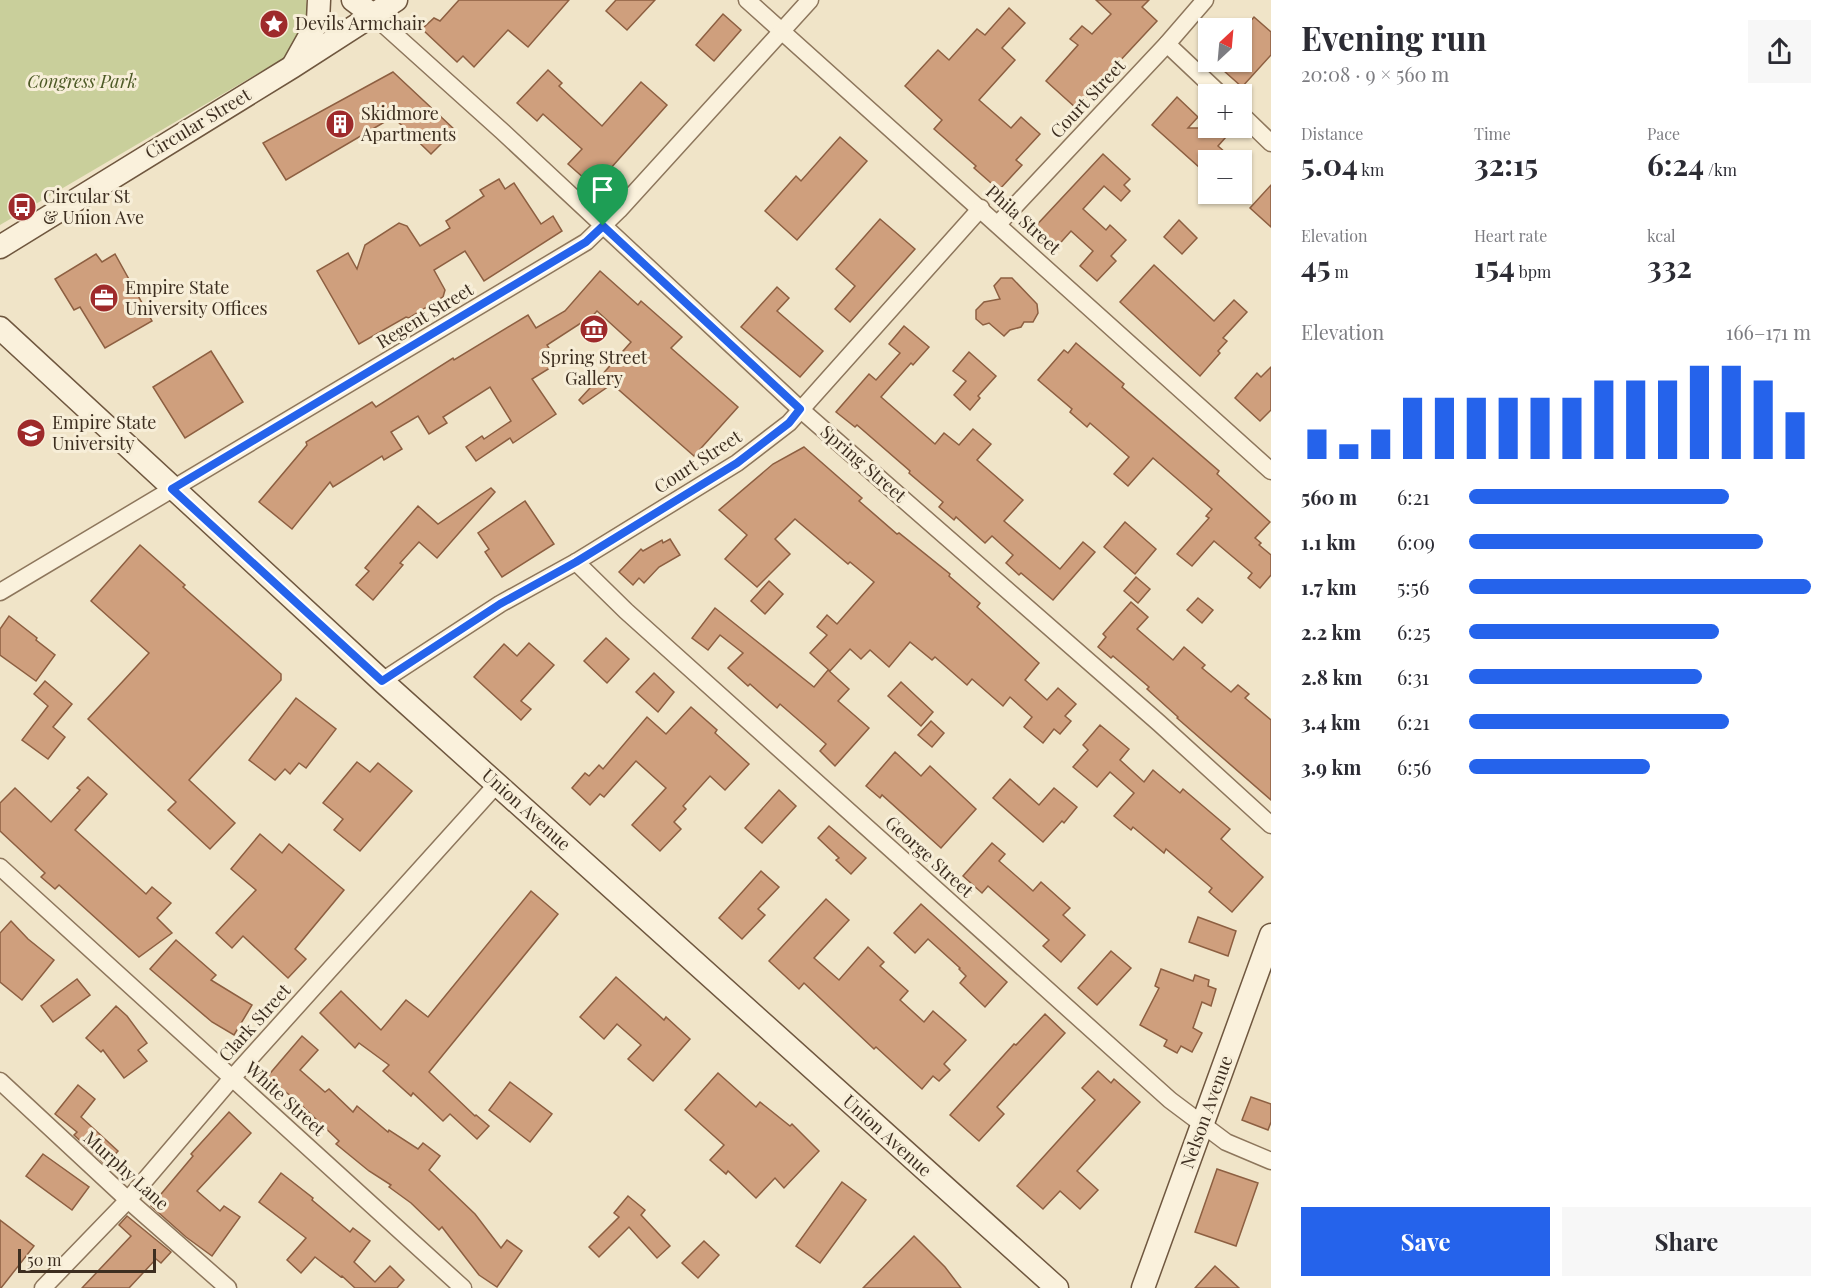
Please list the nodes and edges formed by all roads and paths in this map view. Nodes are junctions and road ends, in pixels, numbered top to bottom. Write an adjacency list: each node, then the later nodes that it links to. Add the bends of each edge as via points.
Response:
1 (319, 0): 10 (main road, via 318,21)
2 (353, 0): 7 (main road, Spring Street)
3 (396, 0): 7 (main road, Circular Street)
4 (747, 0): 8 (street, Phila Street)
5 (810, 0): 8 (street, Regent Street)
6 (1205, 0): 9 (street, Court Street)
7 (373, 15): 10 (main road, Circular Street); 16 (street, Spring Street)
8 (782, 30): 14 (street, Phila Street); 16 (street, Regent Street)
9 (1167, 44): 11 (street); 15 (street, Court Street)
10 (292, 67): 17 (main road, Circular Street)
11 (1209, 84)
12 (1252, 125): 13 (street)
13 (1271, 143)
14 (981, 208): 15 (street, Phila Street); 19 (street, Court Street)
15 (998, 224): 20 (street, Phila Street)
16 (603, 226): 19 (street, Spring Street); 21 (street, Regent Street, via 586,242)
17 (0, 248)
18 (0, 328): 21 (main road, Union Avenue)
19 (800, 409): 22 (street, Court Street, via 789,423 737,463); 26 (street, Spring Street)
20 (1271, 471)
21 (172, 489): 23 (street, Regent Street); 24 (main road, Union Avenue)
22 (576, 562): 24 (street, Court Street, via 500,604); 31 (street, George Street, via 661,643)
23 (0, 592)
24 (382, 681): 25 (main road, Union Avenue)
25 (497, 783): 29 (street, Clark Street); 37 (main road, Union Avenue)
26 (1271, 825)
27 (4, 878): 29 (street, White Street)
28 (1271, 935): 31 (main road, Nelson Avenue)
29 (232, 1077): 33 (street, Clark Street); 34 (street, White Street)
30 (0, 1081): 33 (street, Murphy Lane)
31 (1202, 1125): 32 (street, George Street, via 1226,1142); 38 (main road, Nelson Avenue)
32 (1271, 1161)
33 (128, 1200): 35 (street, Clark Street); 36 (street, Murphy Lane)
34 (451, 1284)
35 (43, 1288)
36 (228, 1288)
37 (1057, 1288)
38 (1143, 1288)

